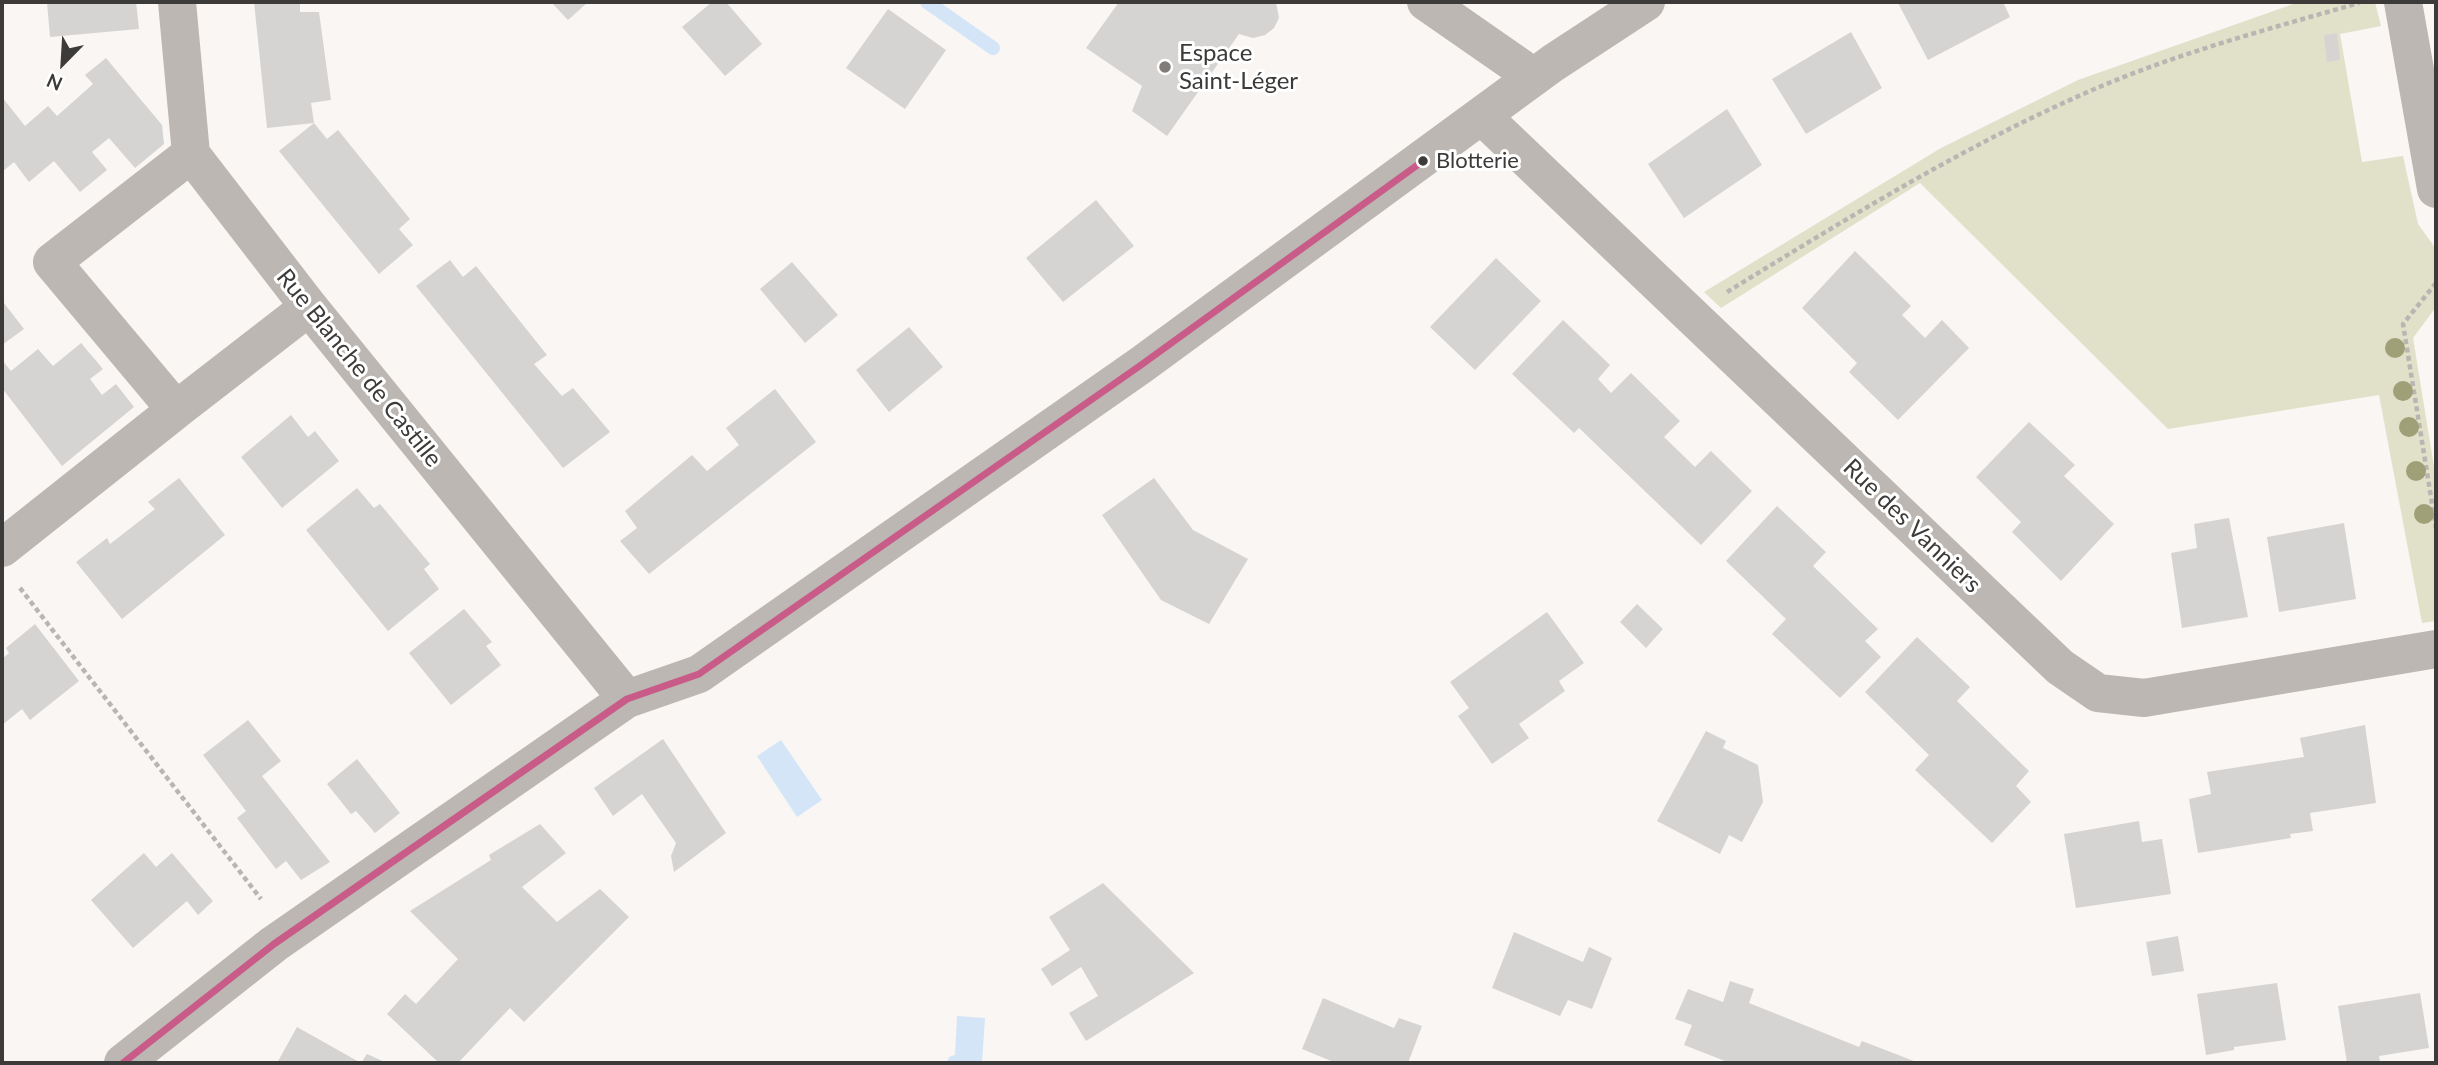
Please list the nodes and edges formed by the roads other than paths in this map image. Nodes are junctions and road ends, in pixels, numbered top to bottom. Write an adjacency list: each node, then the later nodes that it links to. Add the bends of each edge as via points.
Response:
1 (177, 2): 7 (street)
2 (1426, 2): 5 (street)
3 (1646, 2): 5 (street)
4 (2403, 2): 8 (street)
5 (1534, 77): 6 (street)
6 (1483, 117): 12 (street, Rue des Vanniers, via 2060,667 2098,693 2144,698); 13 (street, via 1141,365 699,674)
7 (191, 154): 9 (street, Rue Blanche de Castille); 10 (street, via 51,262)
8 (2436, 189)
9 (309, 307): 10 (street); 13 (street, Rue Blanche de Castille)
10 (176, 410): 11 (street)
11 (2, 548)
12 (2436, 649)
13 (626, 699): 14 (street, via 274,944)
14 (143, 1057)

